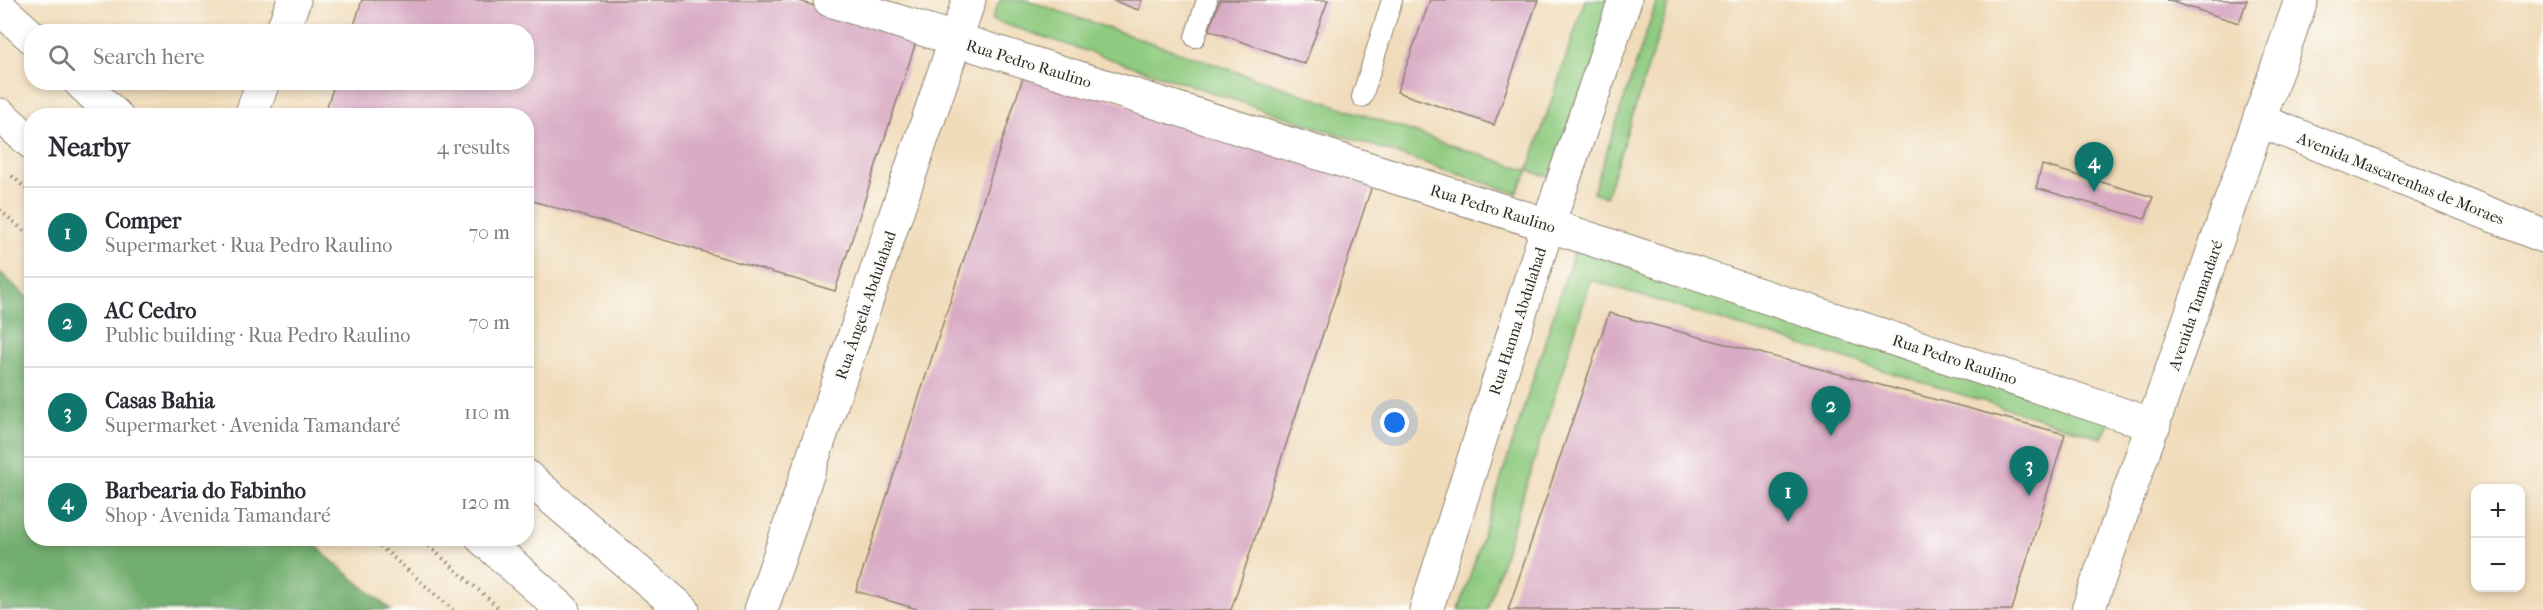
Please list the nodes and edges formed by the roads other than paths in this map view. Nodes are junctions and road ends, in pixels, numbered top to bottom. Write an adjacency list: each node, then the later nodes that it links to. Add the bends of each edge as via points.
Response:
1 (294, 0): 9 (street)
2 (830, 0): 12 (street, Rua Pedro Raulino)
3 (969, 0): 12 (street, Rua Ângela Abdulahad)
4 (1207, 0): 11 (lane)
5 (1392, 0): 15 (lane)
6 (1625, 0): 21 (street, Rua Hanna Abdulahad)
7 (2301, 0): 19 (street, Avenida Tamandaré)
8 (0, 8): 10 (street)
9 (285, 24)
10 (24, 30)
11 (1195, 37)
12 (956, 40): 21 (street, Rua Pedro Raulino); 28 (street, Rua Ângela Abdulahad)
13 (89, 90): 16 (street)
14 (260, 90): 17 (street)
15 (1362, 97)
16 (108, 108)
17 (254, 108)
18 (0, 115): 20 (street)
19 (2259, 120): 22 (street, Avenida Mascarenhas de Moraes); 23 (street, Avenida Tamandaré)
20 (24, 136)
21 (1548, 225): 23 (street, Rua Pedro Raulino); 29 (street, Rua Hanna Abdulahad)
22 (2543, 236)
23 (2154, 425): 30 (street, Avenida Tamandaré)
24 (534, 483): 27 (street)
25 (491, 546): 26 (street)
26 (563, 610)
27 (682, 610)
28 (761, 610)
29 (1426, 610)
30 (2088, 610)

